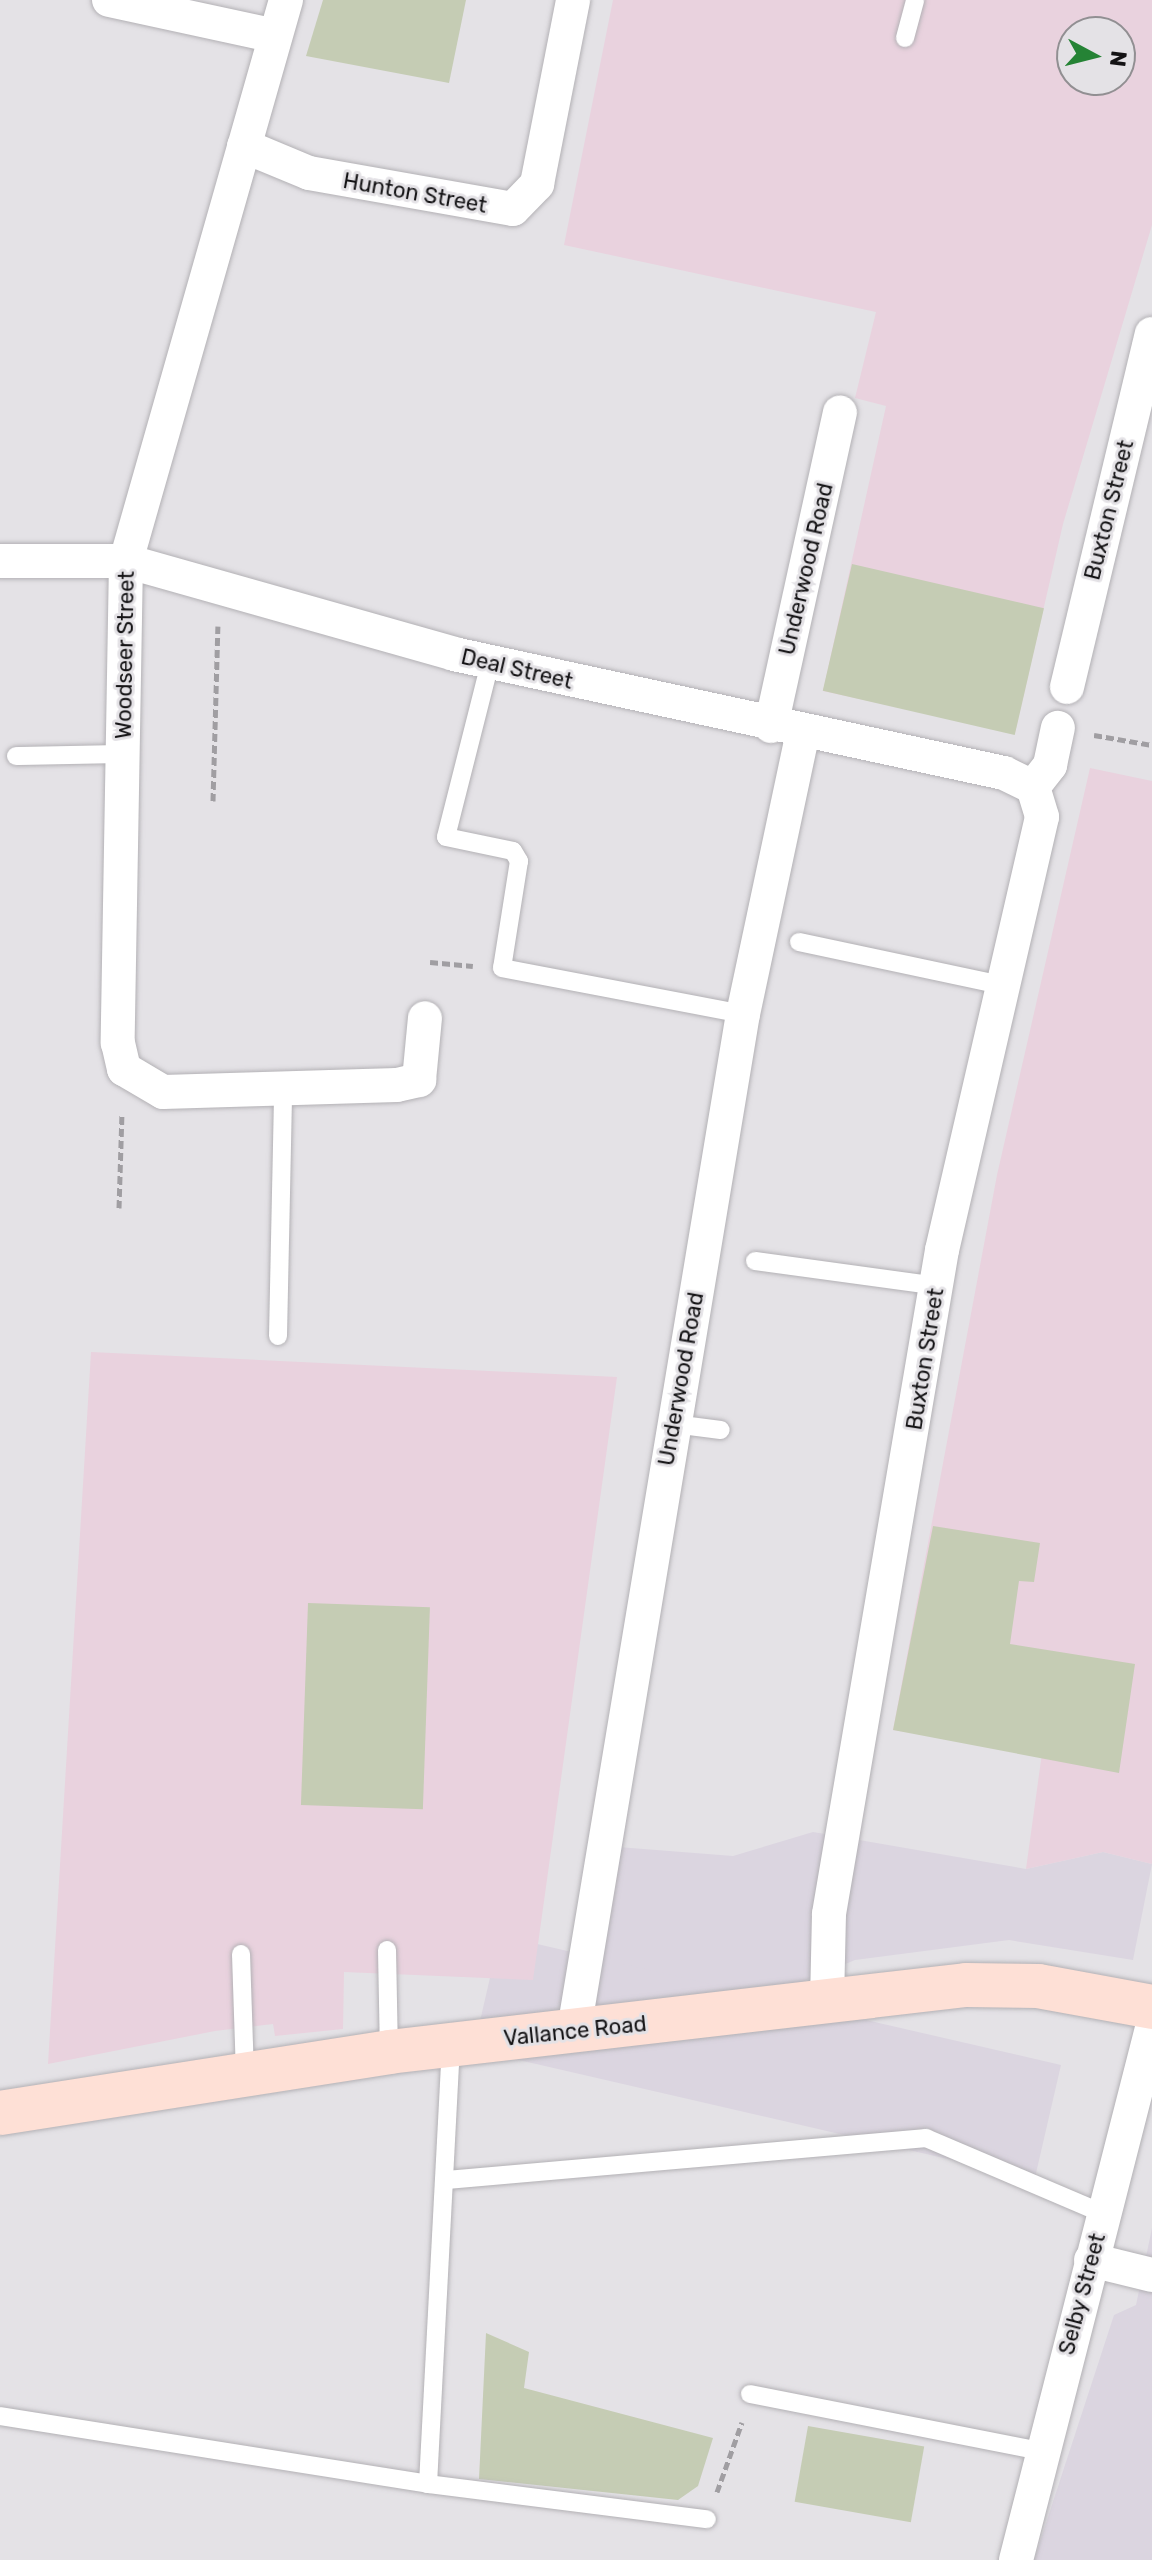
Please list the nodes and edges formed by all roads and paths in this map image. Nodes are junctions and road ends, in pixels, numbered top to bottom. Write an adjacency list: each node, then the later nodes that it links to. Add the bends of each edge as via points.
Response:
1 (109, 0): 5 (street)
2 (286, 0): 5 (street, Woodseer Street)
3 (573, 0): 7 (street, Hunton Street, via 537,184 513,209 309,173)
4 (915, 0): 6 (lane)
5 (275, 36): 7 (street, Woodseer Street)
6 (905, 38)
7 (244, 146): 11 (street, Woodseer Street)
8 (1152, 334): 14 (street, Buxton Street)
9 (840, 412): 15 (street, Underwood Road)
10 (0, 561): 11 (street, Deal Street)
11 (126, 561): 12 (street, Deal Street); 18 (street, Woodseer Street)
12 (220, 586): 13 (street, Deal Street); 21 (path)
13 (490, 663): 15 (street, Deal Street); 24 (lane, via 446,832 449,840 513,851 519,861)
14 (1067, 687)
15 (787, 728): 20 (street, Deal Street, via 1004,773); 26 (street, Underwood Road)
16 (1058, 728): 17 (path); 20 (street, via 1050,765)
17 (1152, 745)
18 (124, 754): 19 (lane); 28 (street, Woodseer Street, via 118,1043)
19 (16, 756)
20 (1033, 787): 25 (street, Buxton Street, via 1042,817)
21 (213, 801)
22 (799, 942): 25 (lane)
23 (430, 962): 24 (path)
24 (502, 968): 26 (lane)
25 (1002, 985): 32 (street, Buxton Street)
26 (743, 1014): 34 (street, Underwood Road)
27 (425, 1018): 29 (street, via 419,1080 412,1084)
28 (124, 1069): 29 (street, via 163,1092); 30 (path)
29 (283, 1090): 33 (lane)
30 (119, 1208)
31 (755, 1261): 32 (lane)
32 (937, 1286): 38 (street, Buxton Street, via 829,1914)
33 (278, 1336)
34 (674, 1424): 35 (lane); 41 (street, Underwood Road)
35 (721, 1430)
36 (387, 1950): 43 (lane)
37 (241, 1954): 44 (lane)
38 (827, 2002): 39 (main road, Vallance Road, via 996,1983); 41 (main road, Vallance Road)
39 (1152, 2007)
40 (1152, 2028): 45 (street, Selby Street)
41 (574, 2030): 42 (main road, Vallance Road)
42 (451, 2045): 43 (main road, Vallance Road); 47 (lane)
43 (389, 2052): 44 (main road, Vallance Road)
44 (245, 2074): 46 (main road, Vallance Road)
45 (1142, 2107): 48 (street, Selby Street)
46 (0, 2113)
47 (447, 2180): 48 (lane, via 926,2138); 54 (lane)
48 (1104, 2214): 49 (street, Selby Street)
49 (1091, 2260): 50 (street); 53 (street, Selby Street)
50 (1152, 2275)
51 (750, 2394): 53 (lane); 55 (path)
52 (0, 2416): 54 (lane)
53 (1040, 2451): 56 (street, Selby Street)
54 (428, 2484): 55 (lane)
55 (707, 2519)
56 (1016, 2560)

